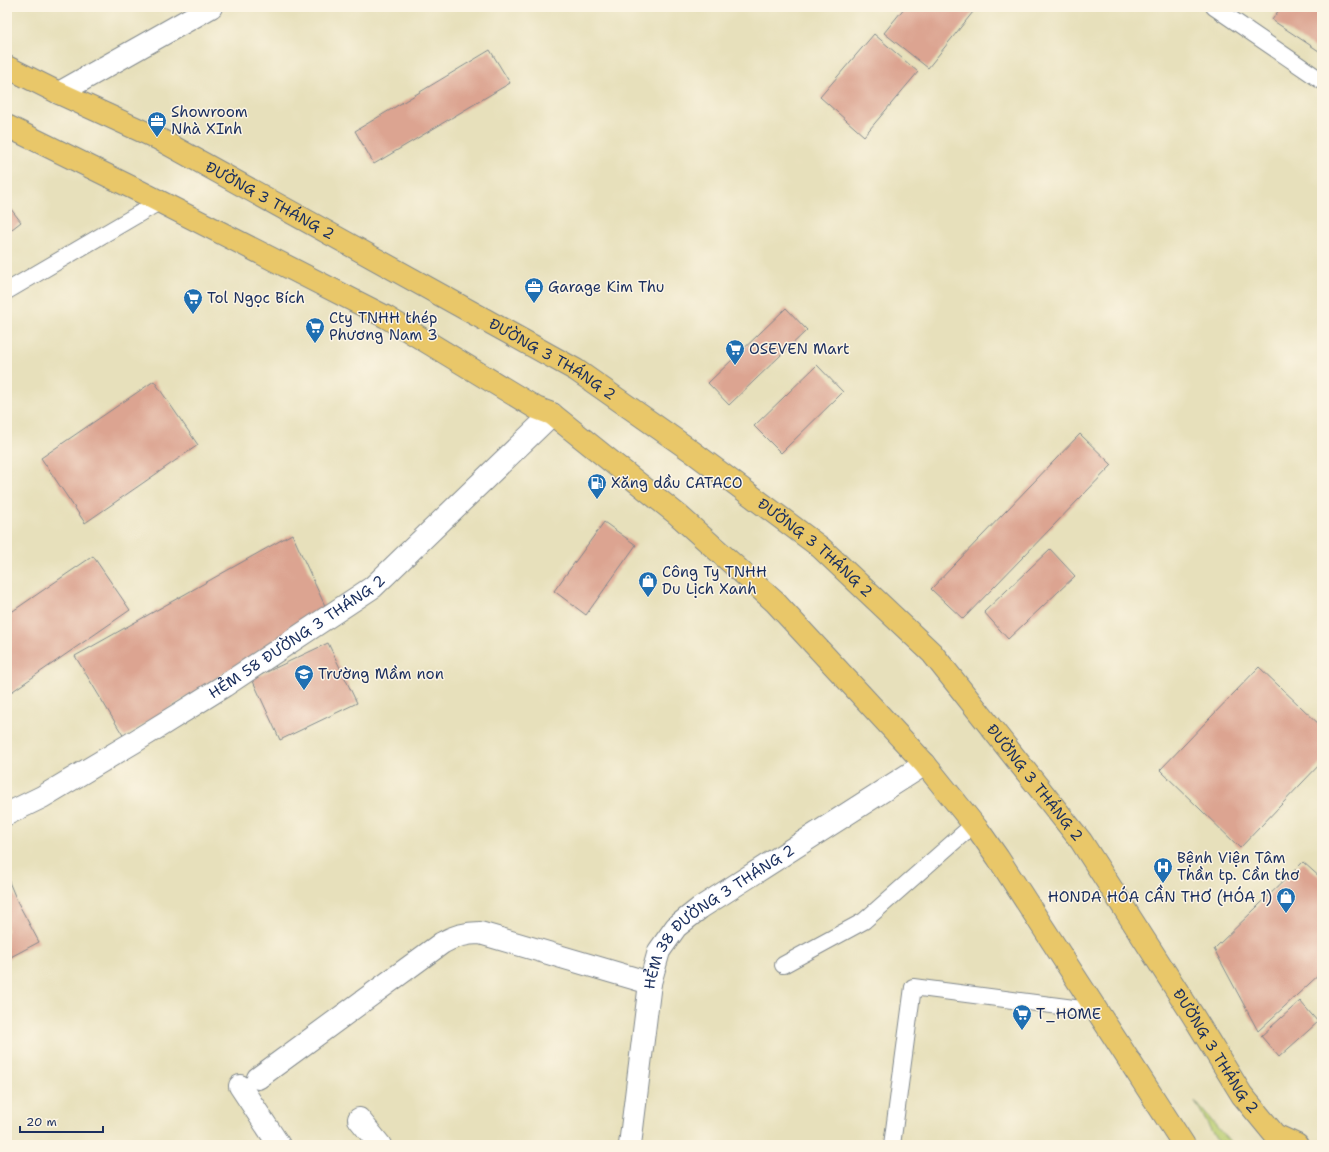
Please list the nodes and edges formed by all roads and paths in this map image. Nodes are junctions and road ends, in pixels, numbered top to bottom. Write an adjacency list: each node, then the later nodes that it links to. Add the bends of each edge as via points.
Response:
1 (211, 7): 5 (street)
2 (1214, 7): 4 (lane)
3 (7, 67): 5 (highway, ĐƯỜNG 3 THÁNG 2)
4 (1322, 82)
5 (59, 93): 22 (highway, ĐƯỜNG 3 THÁNG 2, via 157,138 576,370 690,450 820,547 932,653 1081,841 1242,1095 1275,1135)
6 (7, 126): 7 (highway)
7 (158, 202): 8 (lane); 9 (highway, via 386,317 536,408)
8 (7, 291)
9 (552, 414): 10 (highway, via 678,515 775,602); 11 (street, HẺM 58 ĐƯỜNG 3 THÁNG 2, via 373,587 134,742 42,797)
10 (925, 764): 12 (highway); 14 (street, HẺM 38 ĐƯỜNG 3 THÁNG 2, via 700,908 676,927 659,951)
11 (7, 814)
12 (974, 824): 13 (lane, via 864,921); 15 (highway)
13 (783, 964)
14 (650, 983): 17 (street, via 480,933 464,934 450,939 249,1082); 19 (street, HẺM 38 ĐƯỜNG 3 THÁNG 2)
15 (1097, 1011): 20 (lane, via 913,988); 21 (highway)
16 (359, 1119): 18 (street)
17 (279, 1145)
18 (380, 1145)
19 (630, 1145)
20 (892, 1145)
21 (1184, 1145)
22 (1297, 1145)

